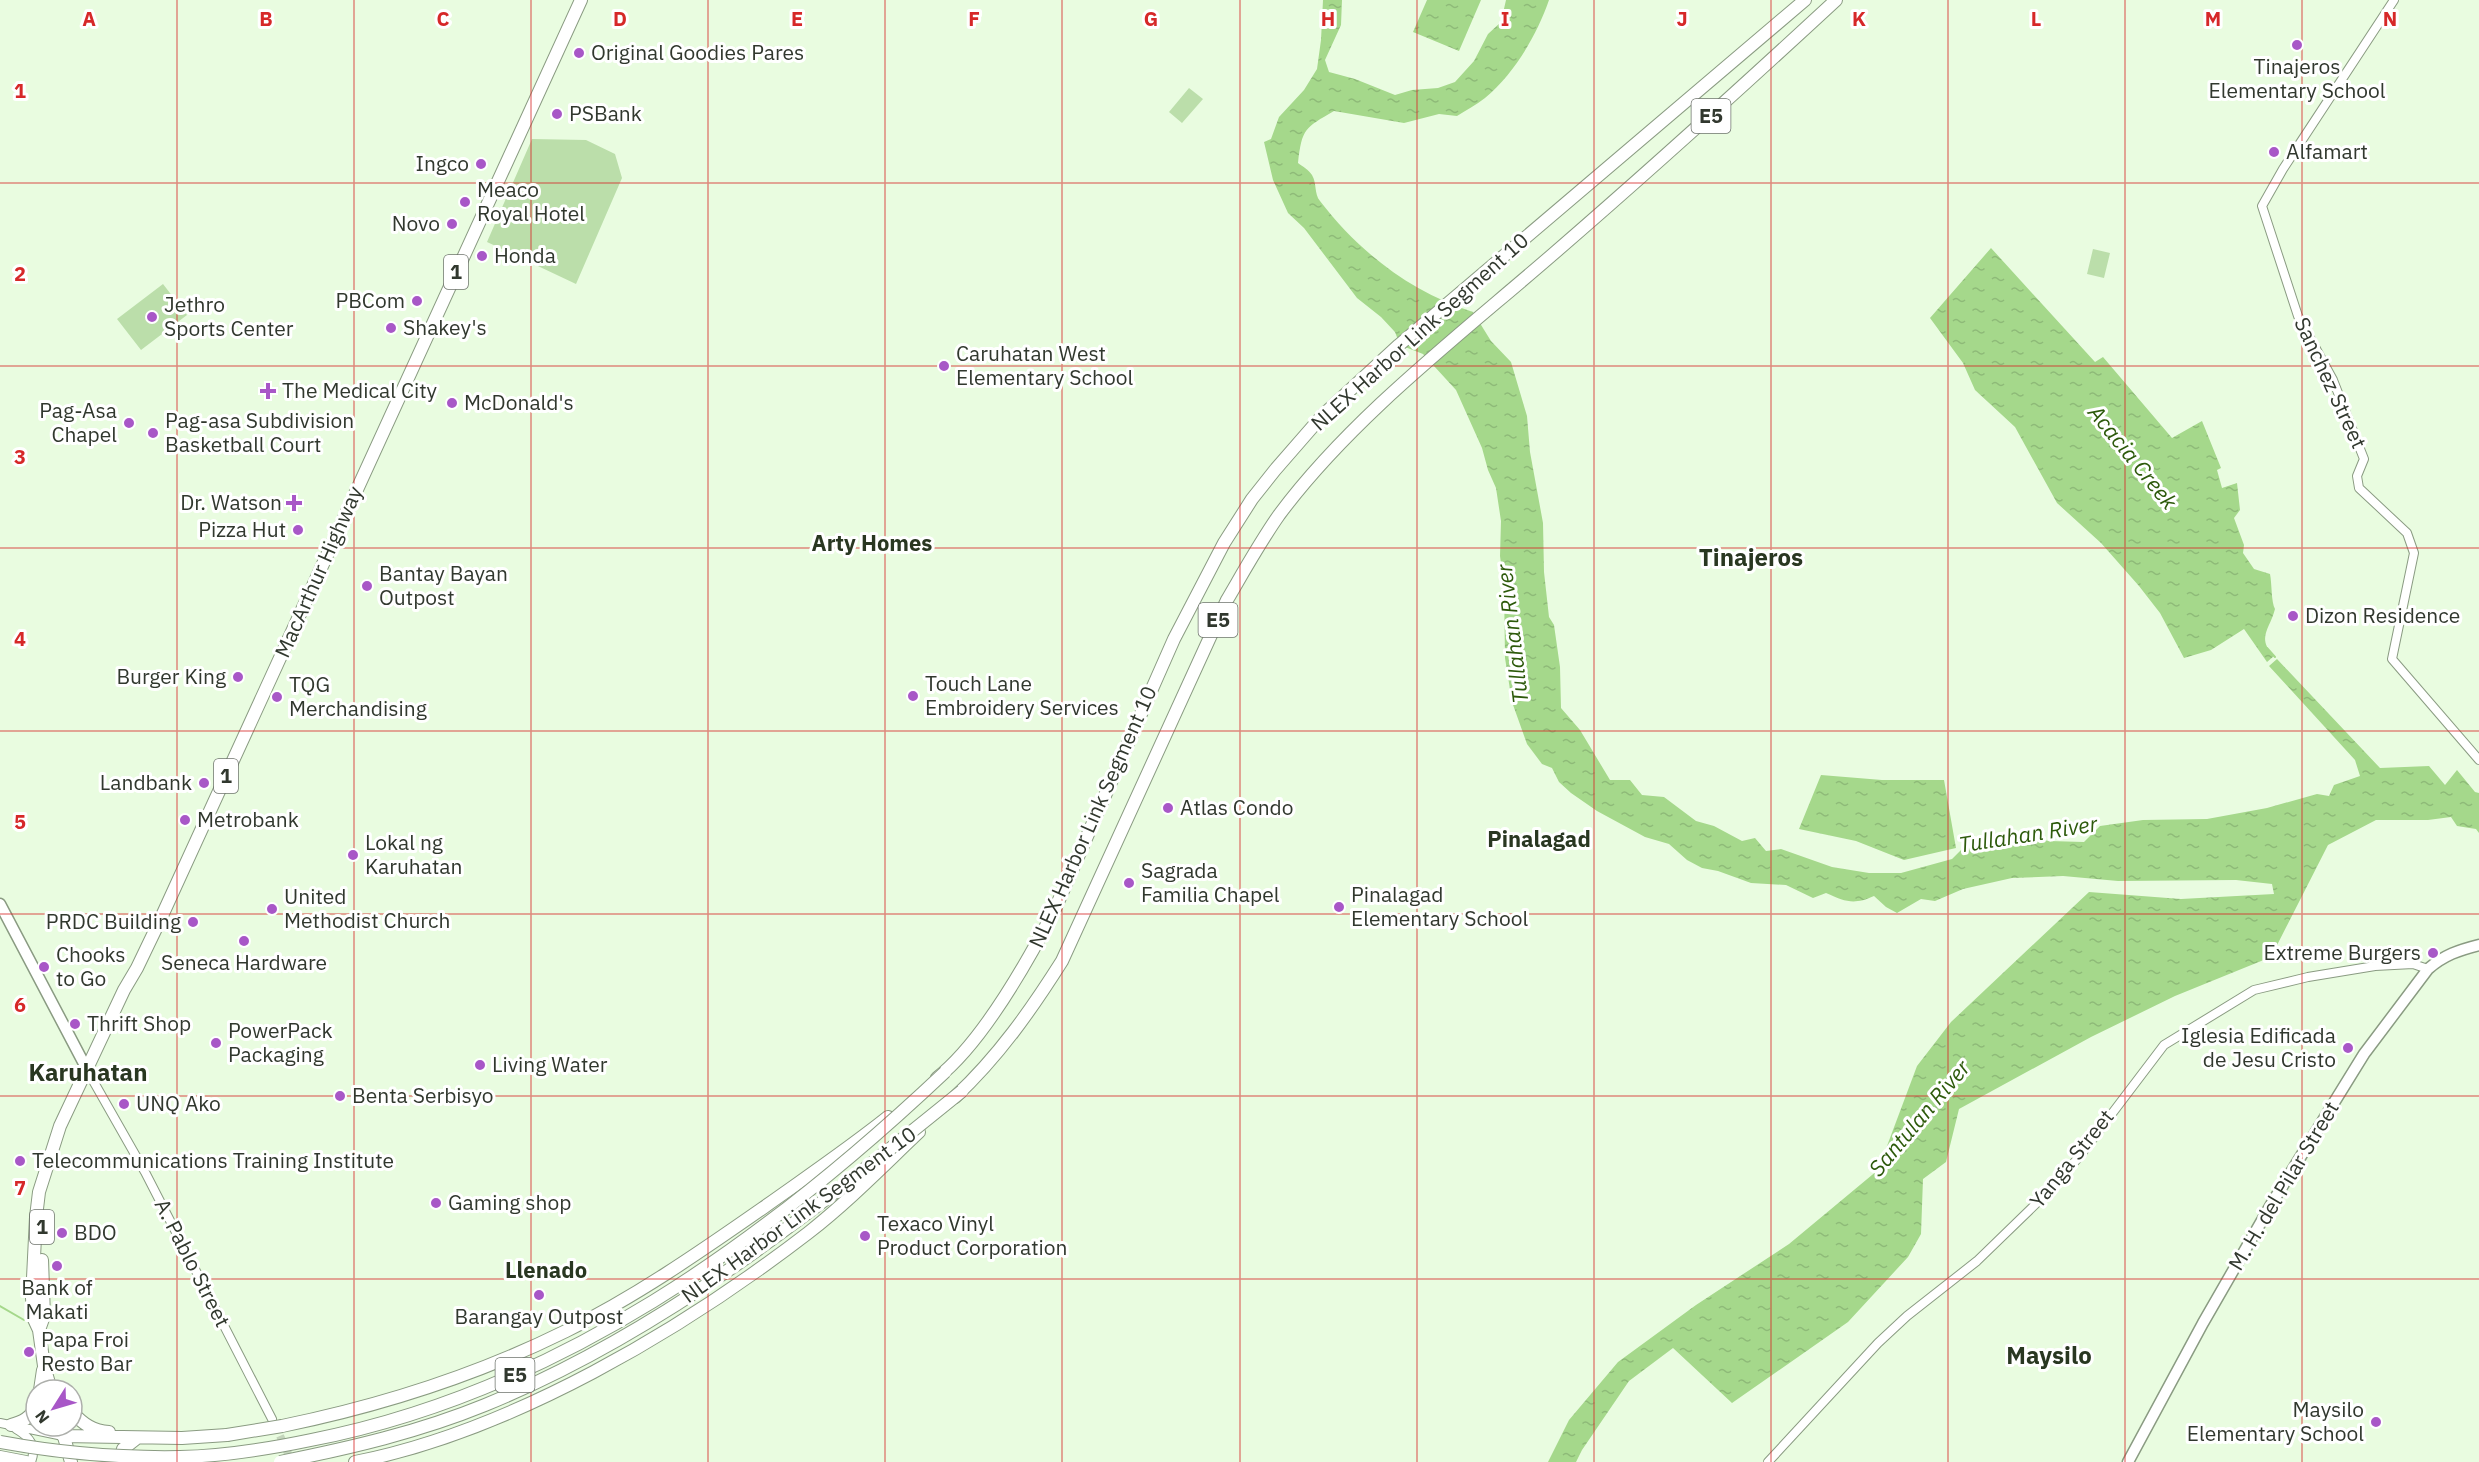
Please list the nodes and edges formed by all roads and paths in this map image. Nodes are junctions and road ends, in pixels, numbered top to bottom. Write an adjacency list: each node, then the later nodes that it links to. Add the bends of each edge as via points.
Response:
1 (581, 0): 9 (highway, MacArthur Highway / 1, via 131,979 130,993)
2 (1805, 0): 10 (highway, NLEX Harbor Link Segment 10 / E5, via 1399,345 1322,416 1275,470 1224,543 1174,639 1036,946 987,1021)
3 (1836, 0): 11 (highway, NLEX Harbor Link Segment 10 / E5, via 1681,144 1421,369 1344,440 1302,486 1256,550 1227,600 1062,961 1010,1037)
4 (2394, 0): 5 (street, Sanchez Street, via 2262,206 2298,316 2333,380 2364,459 2357,476 2360,488 2407,533 2412,544 2414,553 2392,659)
5 (2479, 760)
6 (0, 904): 9 (main road)
7 (2479, 945): 8 (main road, M. H. del Pilar Street, via 2451,953)
8 (2428, 969): 32 (street, Yanga Street, via 2414,964 2375,966 2254,990 2164,1045 2079,1157 2044,1196 1977,1261 1878,1343); 33 (main road, M. H. del Pilar Street, via 2364,1054 2272,1203)
9 (89, 1072): 12 (highway, MacArthur Highway / 1, via 46,1194 41,1295 44,1316 39,1330); 16 (street, A. Pablo Street)
10 (945, 1072): 23 (highway, bridge, via 858,1141 708,1247 567,1331 474,1371 351,1410 227,1435); 24 (highway, NLEX Harbor Link Segment 10 / E5, bridge, via 864,1146 717,1260 601,1333 481,1391 356,1432 268,1449 180,1457 78,1453)
11 (962, 1091): 30 (highway, NLEX Harbor Link Segment 10 / E5, bridge, via 726,1272 608,1346 485,1405 360,1446); 31 (highway, bridge, via 809,1232 634,1350 514,1410 444,1438)
12 (44, 1366): 13 (highway); 14 (highway, MacArthur Highway / 1); 15 (highway)
13 (42, 1378)
14 (48, 1378)
15 (51, 1378)
16 (272, 1419)
17 (24, 1420): 18 (highway)
18 (5, 1424): 20 (street); 27 (street, via 28,1436 34,1450)
19 (84, 1424): 23 (highway)
20 (24, 1426)
21 (84, 1433): 23 (highway)
22 (64, 1438): 28 (highway)
23 (137, 1438): 29 (highway, via 123,1449)
24 (0, 1442)
25 (0, 1457): 26 (highway)
26 (26, 1462)
27 (31, 1462)
28 (71, 1462)
29 (119, 1462)
30 (280, 1462)
31 (355, 1462)
32 (1768, 1462)
33 (2128, 1462)

